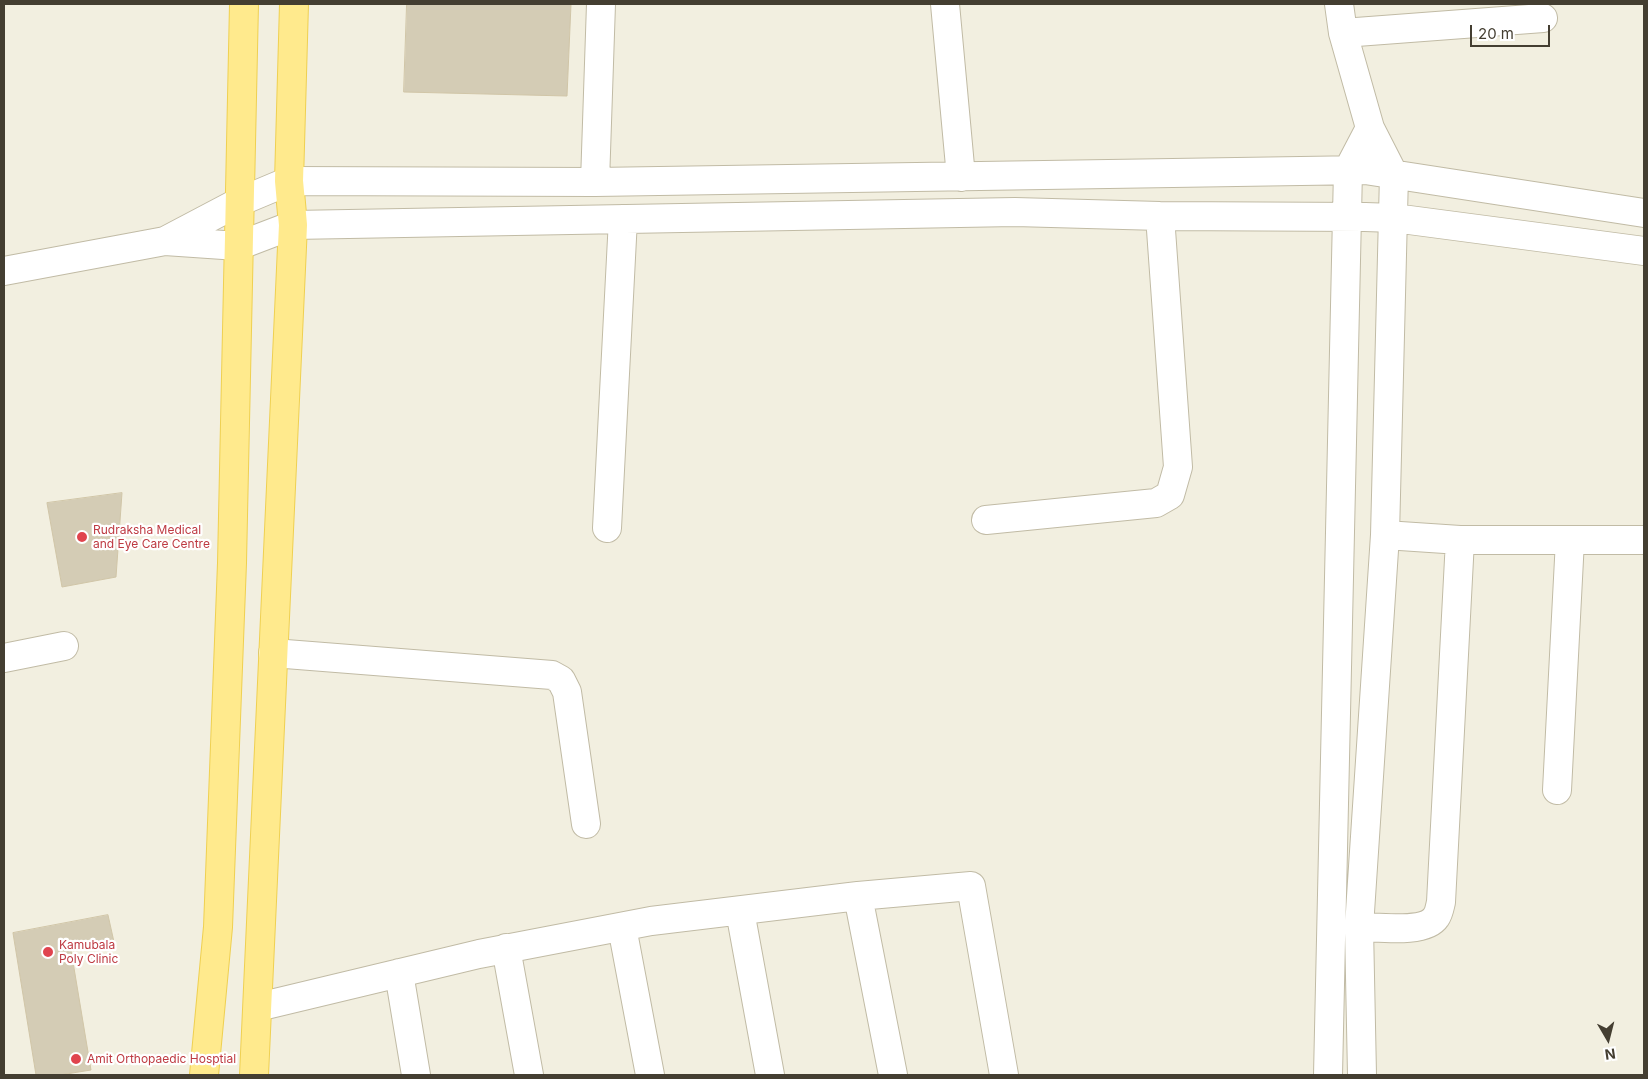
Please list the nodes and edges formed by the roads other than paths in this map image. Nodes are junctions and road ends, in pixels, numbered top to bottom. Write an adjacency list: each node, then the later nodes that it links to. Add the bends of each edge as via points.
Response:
1 (244, 4): 14 (main road)
2 (294, 4): 12 (main road)
3 (602, 4): 13 (street)
4 (945, 4): 11 (street)
5 (1339, 4): 7 (street)
6 (1543, 18): 7 (street)
7 (1343, 33): 8 (street)
8 (1370, 128): 9 (street); 10 (street)
9 (1348, 170): 10 (street); 11 (street); 17 (street)
10 (1394, 175): 15 (street); 18 (street)
11 (961, 177): 13 (street)
12 (289, 181): 13 (street); 14 (street); 20 (main road)
13 (595, 182)
14 (239, 202): 21 (street); 22 (main road)
15 (1644, 213)
16 (1160, 216): 17 (street); 19 (street, via 1015,212); 25 (street, via 1178,466 1170,495 1156,503)
17 (1347, 217): 18 (street); 51 (street)
18 (1394, 218): 23 (street); 27 (street)
19 (623, 219): 20 (street); 26 (street)
20 (293, 225): 22 (street); 32 (main road)
21 (165, 241): 22 (street); 24 (street)
22 (238, 246): 43 (main road, via 232,563 218,918)
23 (1644, 251)
24 (4, 271)
25 (986, 520)
26 (608, 528)
27 (1385, 535): 28 (street); 39 (street)
28 (1460, 540): 29 (street); 39 (street, via 1441,902 1436,917 1428,924 1411,928)
29 (1570, 540): 30 (street); 34 (street)
30 (1644, 540)
31 (64, 646): 33 (street)
32 (273, 653): 35 (street, via 552,675 561,680 566,692); 42 (main road)
33 (4, 658)
34 (1557, 790)
35 (586, 824)
36 (858, 896): 37 (street); 49 (street); 50 (street, via 971,886)
37 (740, 911): 38 (street); 48 (street)
38 (622, 927): 40 (street); 47 (street)
39 (1359, 927): 52 (street)
40 (506, 948): 41 (street); 46 (street)
41 (399, 973): 42 (street); 45 (street)
42 (258, 1007): 44 (main road)
43 (204, 1075)
44 (254, 1075)
45 (416, 1075)
46 (529, 1075)
47 (650, 1075)
48 (770, 1075)
49 (893, 1075)
50 (1004, 1075)
51 (1328, 1075)
52 (1362, 1075)

